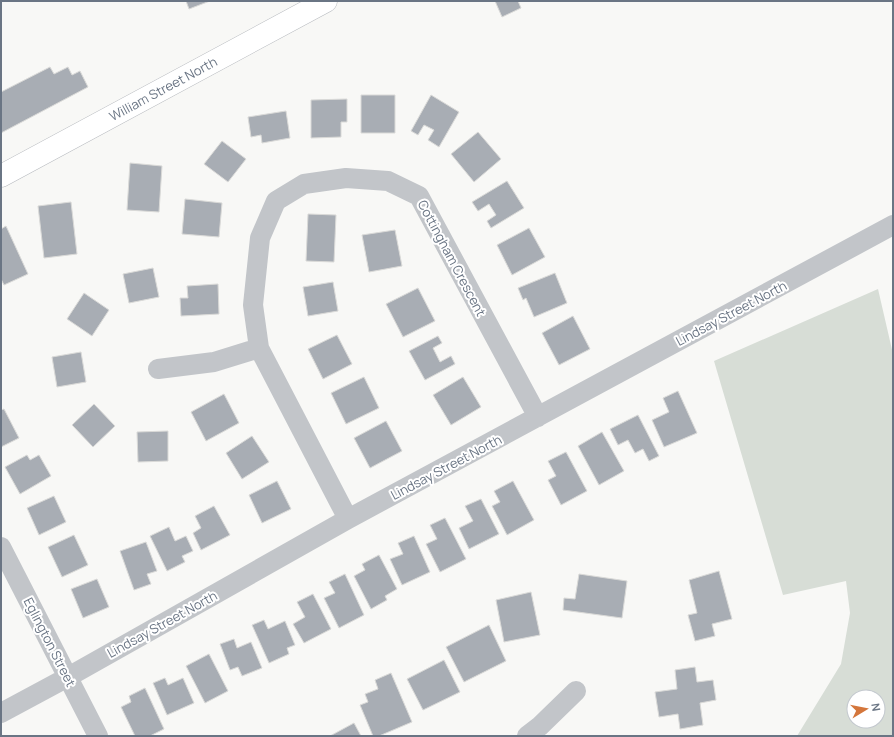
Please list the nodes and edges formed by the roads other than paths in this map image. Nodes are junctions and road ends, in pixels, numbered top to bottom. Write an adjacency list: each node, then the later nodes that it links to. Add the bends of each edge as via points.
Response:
1 (326, 1): 2 (street, William Street North)
2 (1, 176)
3 (893, 225): 6 (street, Lindsay Street North)
4 (259, 348): 5 (street, via 214,362); 6 (street, Cottingham Crescent, via 253,305 260,238 276,201 304,184 346,178 388,182 419,196); 7 (street, Cottingham Crescent)
5 (158, 369)
6 (538, 417): 7 (street, Lindsay Street North)
7 (348, 518): 9 (street, Lindsay Street North)
8 (1, 547): 9 (street, Eglington Street)
9 (68, 677): 11 (street, Lindsay Street North); 12 (street, Eglington Street)
10 (576, 691): 13 (street)
11 (1, 713)
12 (98, 736)
13 (527, 736)

